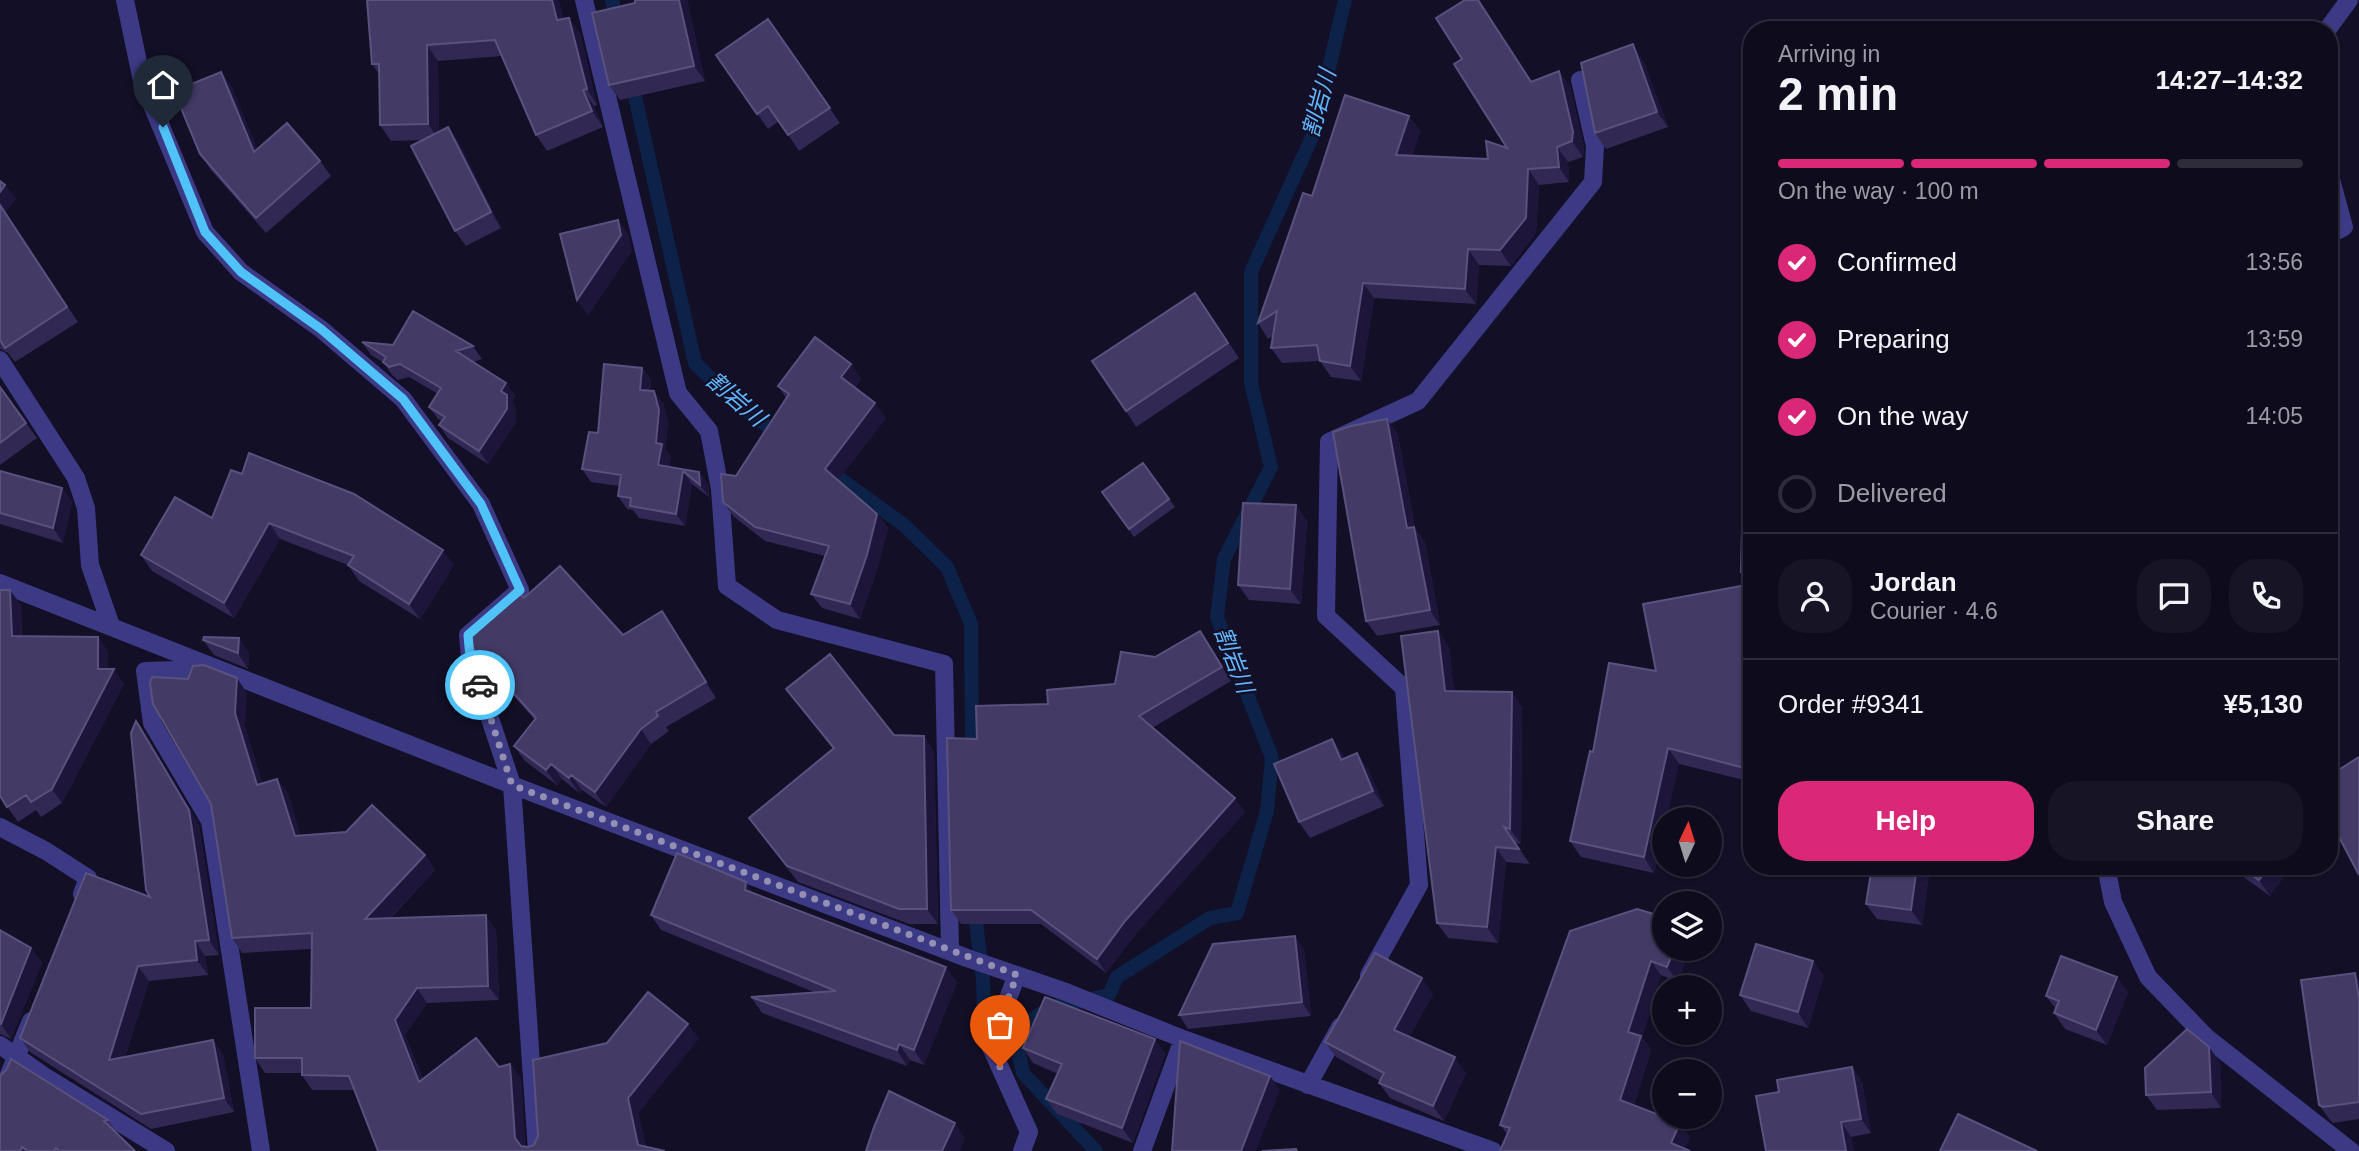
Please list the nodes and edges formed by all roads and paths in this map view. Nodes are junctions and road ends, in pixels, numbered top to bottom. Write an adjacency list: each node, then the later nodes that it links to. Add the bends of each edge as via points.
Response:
1 (125, 0): 12 (street, via 142,81 205,232 241,272 321,329 403,399 481,504 520,590 468,635 470,658)
2 (584, 0): 16 (street, via 678,393 709,431 720,489 727,586 777,620 944,664)
3 (2349, 0): 4 (street)
4 (2334, 21)
5 (1580, 80): 18 (street, via 1595,146 1592,182 1418,401 1329,442 1326,616 1404,688 1419,885)
6 (2338, 205): 7 (street, via 2344,227)
7 (2338, 230)
8 (0, 360): 10 (street, via 76,478 86,508 90,565)
9 (0, 583): 10 (street)
10 (111, 626): 11 (street)
11 (219, 668): 12 (street); 27 (street, via 145,671 152,723 210,821)
12 (512, 785): 16 (street); 28 (street)
13 (0, 827): 15 (street, via 88,877)
14 (2108, 875): 32 (street, via 2113,902 2148,977 2206,1037)
15 (73, 916)
16 (950, 949): 17 (street)
17 (1017, 975): 21 (street); 29 (street, via 990,1045 1029,1132)
18 (1360, 991)
19 (37, 1005): 23 (street)
20 (1347, 1014): 24 (street)
21 (1183, 1039): 24 (street); 30 (street)
22 (0, 1045): 23 (street)
23 (17, 1056): 25 (street); 26 (street)
24 (1308, 1085): 31 (street)
25 (0, 1087)
26 (166, 1151)
27 (261, 1151)
28 (537, 1151)
29 (1021, 1151)
30 (1142, 1151)
31 (1493, 1151)
32 (2351, 1151)

